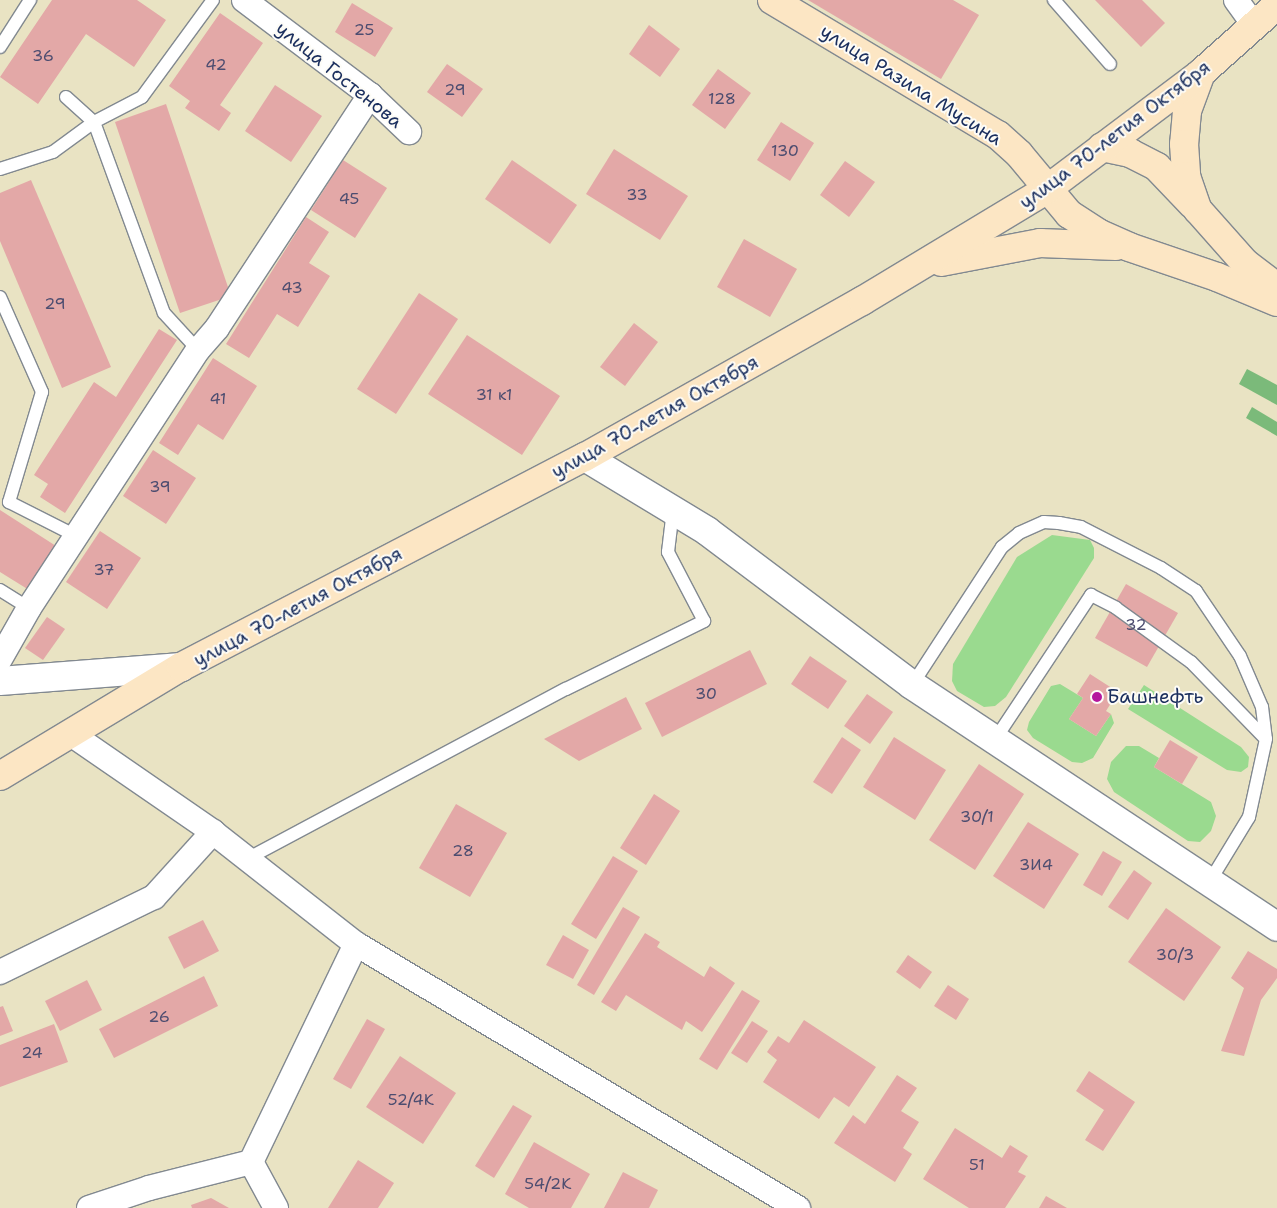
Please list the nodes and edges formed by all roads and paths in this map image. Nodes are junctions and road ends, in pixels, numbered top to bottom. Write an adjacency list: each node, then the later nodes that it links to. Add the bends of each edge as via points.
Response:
1 (30, 0): 9 (lane)
2 (213, 0): 14 (lane, via 142,97)
3 (244, 0): 12 (street, улица Гостенова)
4 (772, 0): 18 (main road, улица Разила Мусина, via 998,135 1019,154)
5 (1054, 0): 10 (lane)
6 (1236, 0): 8 (street)
7 (1277, 5): 8 (main road, улица 70-летия Октября)
8 (1255, 26): 11 (main road, улица 70-летия Октября)
9 (0, 47)
10 (1110, 64)
11 (1201, 73): 16 (main road, улица 70-летия Октября); 19 (main road, via 1187,111 1184,144 1186,176)
12 (370, 95): 15 (street, улица Гостенова); 25 (street, via 217,328)
13 (66, 97): 14 (lane)
14 (94, 122): 17 (lane, via 53,152); 25 (lane, via 164,313)
15 (409, 132)
16 (1102, 147): 18 (main road, улица 70-летия Октября); 19 (main road, via 1130,153 1157,167)
17 (0, 169)
18 (1046, 190): 20 (main road, улица Разила Мусина, via 1069,214); 21 (main road, улица 70-летия Октября)
19 (1198, 210): 22 (main road, via 1245,264)
20 (1129, 247): 21 (main road, via 1040,243); 24 (main road, улица Разила Мусина, via 1217,277)
21 (922, 265): 26 (main road, улица 70-летия Октября)
22 (1277, 287)
23 (0, 297): 28 (lane, via 42,392 9,502)
24 (1277, 302)
25 (198, 350): 28 (street)
26 (585, 457): 27 (street); 32 (main road, улица 70-летия Октября)
27 (673, 510): 34 (street, via 708,531); 40 (lane, via 668,552 704,621 566,690)
28 (76, 536): 30 (street)
29 (0, 590): 30 (lane)
30 (28, 608): 31 (street)
31 (0, 659)
32 (181, 667): 33 (street); 35 (main road, улица 70-летия Октября)
33 (0, 681)
34 (912, 685): 36 (street); 37 (lane, via 1002,548 1019,533 1044,522 1059,522 1081,526 1161,568 1196,591 1240,656 1262,707)
35 (71, 734): 38 (main road, улица 70-летия Октября); 39 (street)
36 (996, 738): 37 (lane, via 1091,595 1116,608 1191,662); 41 (street)
37 (1266, 739): 41 (lane, via 1249,817)
38 (5, 768)
39 (213, 832): 40 (street); 44 (street, via 154,897)
40 (247, 859): 43 (street)
41 (1210, 881): 42 (street)
42 (1277, 927)
43 (356, 944): 45 (street); 48 (street)
44 (0, 972)
45 (251, 1162): 46 (street, via 149,1188); 47 (street)
46 (89, 1208)
47 (276, 1208)
48 (798, 1208)

